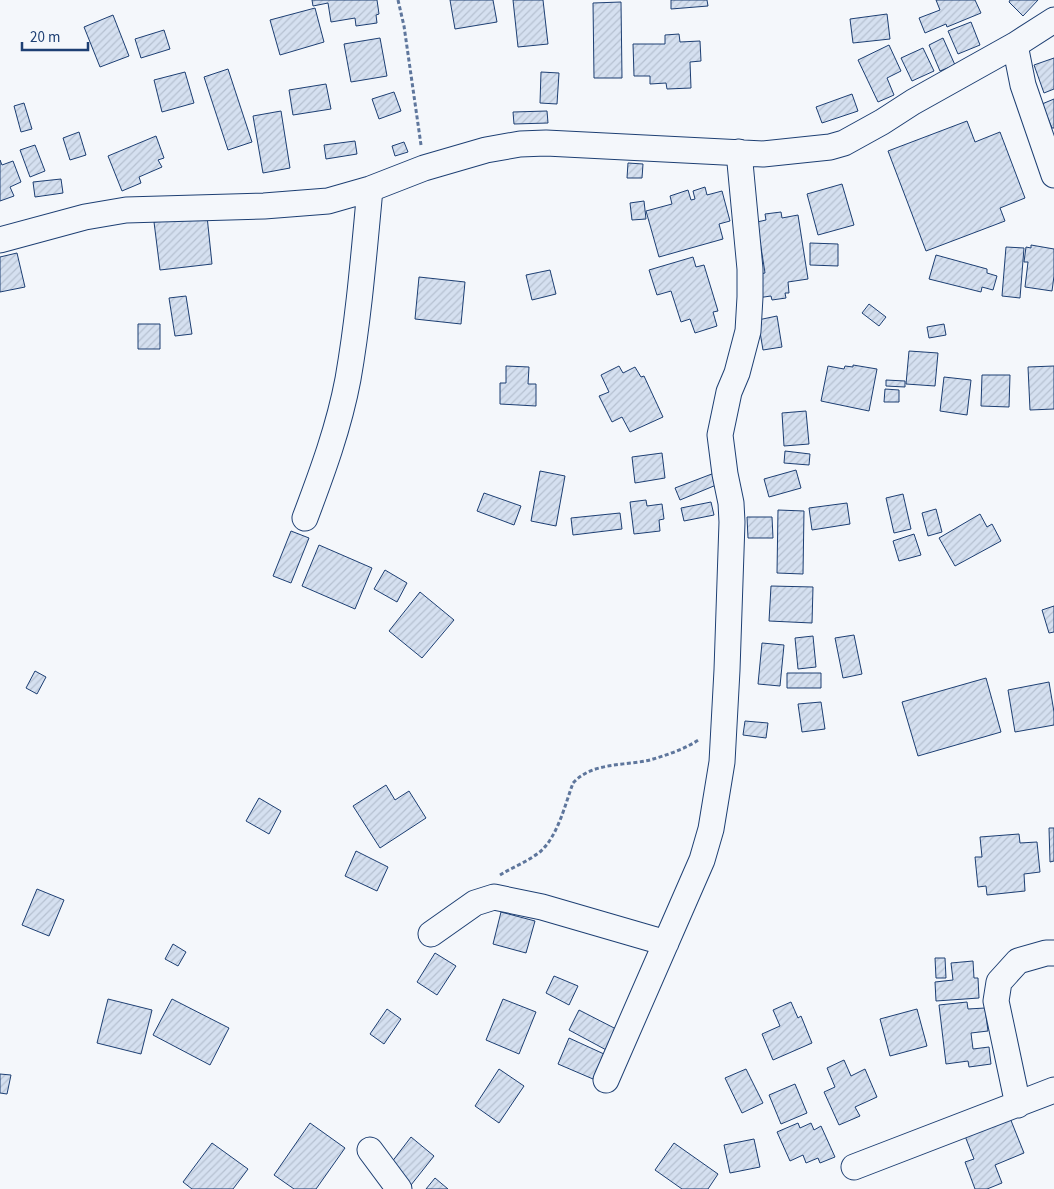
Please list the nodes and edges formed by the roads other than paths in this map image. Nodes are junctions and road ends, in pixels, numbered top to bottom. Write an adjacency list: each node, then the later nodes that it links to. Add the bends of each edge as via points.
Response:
1 (1054, 20): 2 (street)
2 (1015, 45): 3 (street, via 844,143 813,150 763,154); 4 (street, via 1023,85)
3 (739, 152): 5 (street, via 520,144 424,168); 9 (street, via 750,297 748,331 720,435 732,512 722,762 712,829)
4 (1054, 175)
5 (370, 189): 6 (street, via 328,201 126,210 85,217); 7 (street, via 348,380 323,470)
6 (0, 240)
7 (304, 518)
8 (431, 934): 9 (street, via 474,902 494,897 542,907)
9 (666, 943): 11 (street)
10 (1054, 953): 13 (street, via 1018,961 999,982 996,1001)
11 (606, 1080)
12 (1054, 1090): 13 (street)
13 (1018, 1105): 15 (street)
14 (370, 1150): 16 (street)
15 (854, 1167)
16 (399, 1189)

